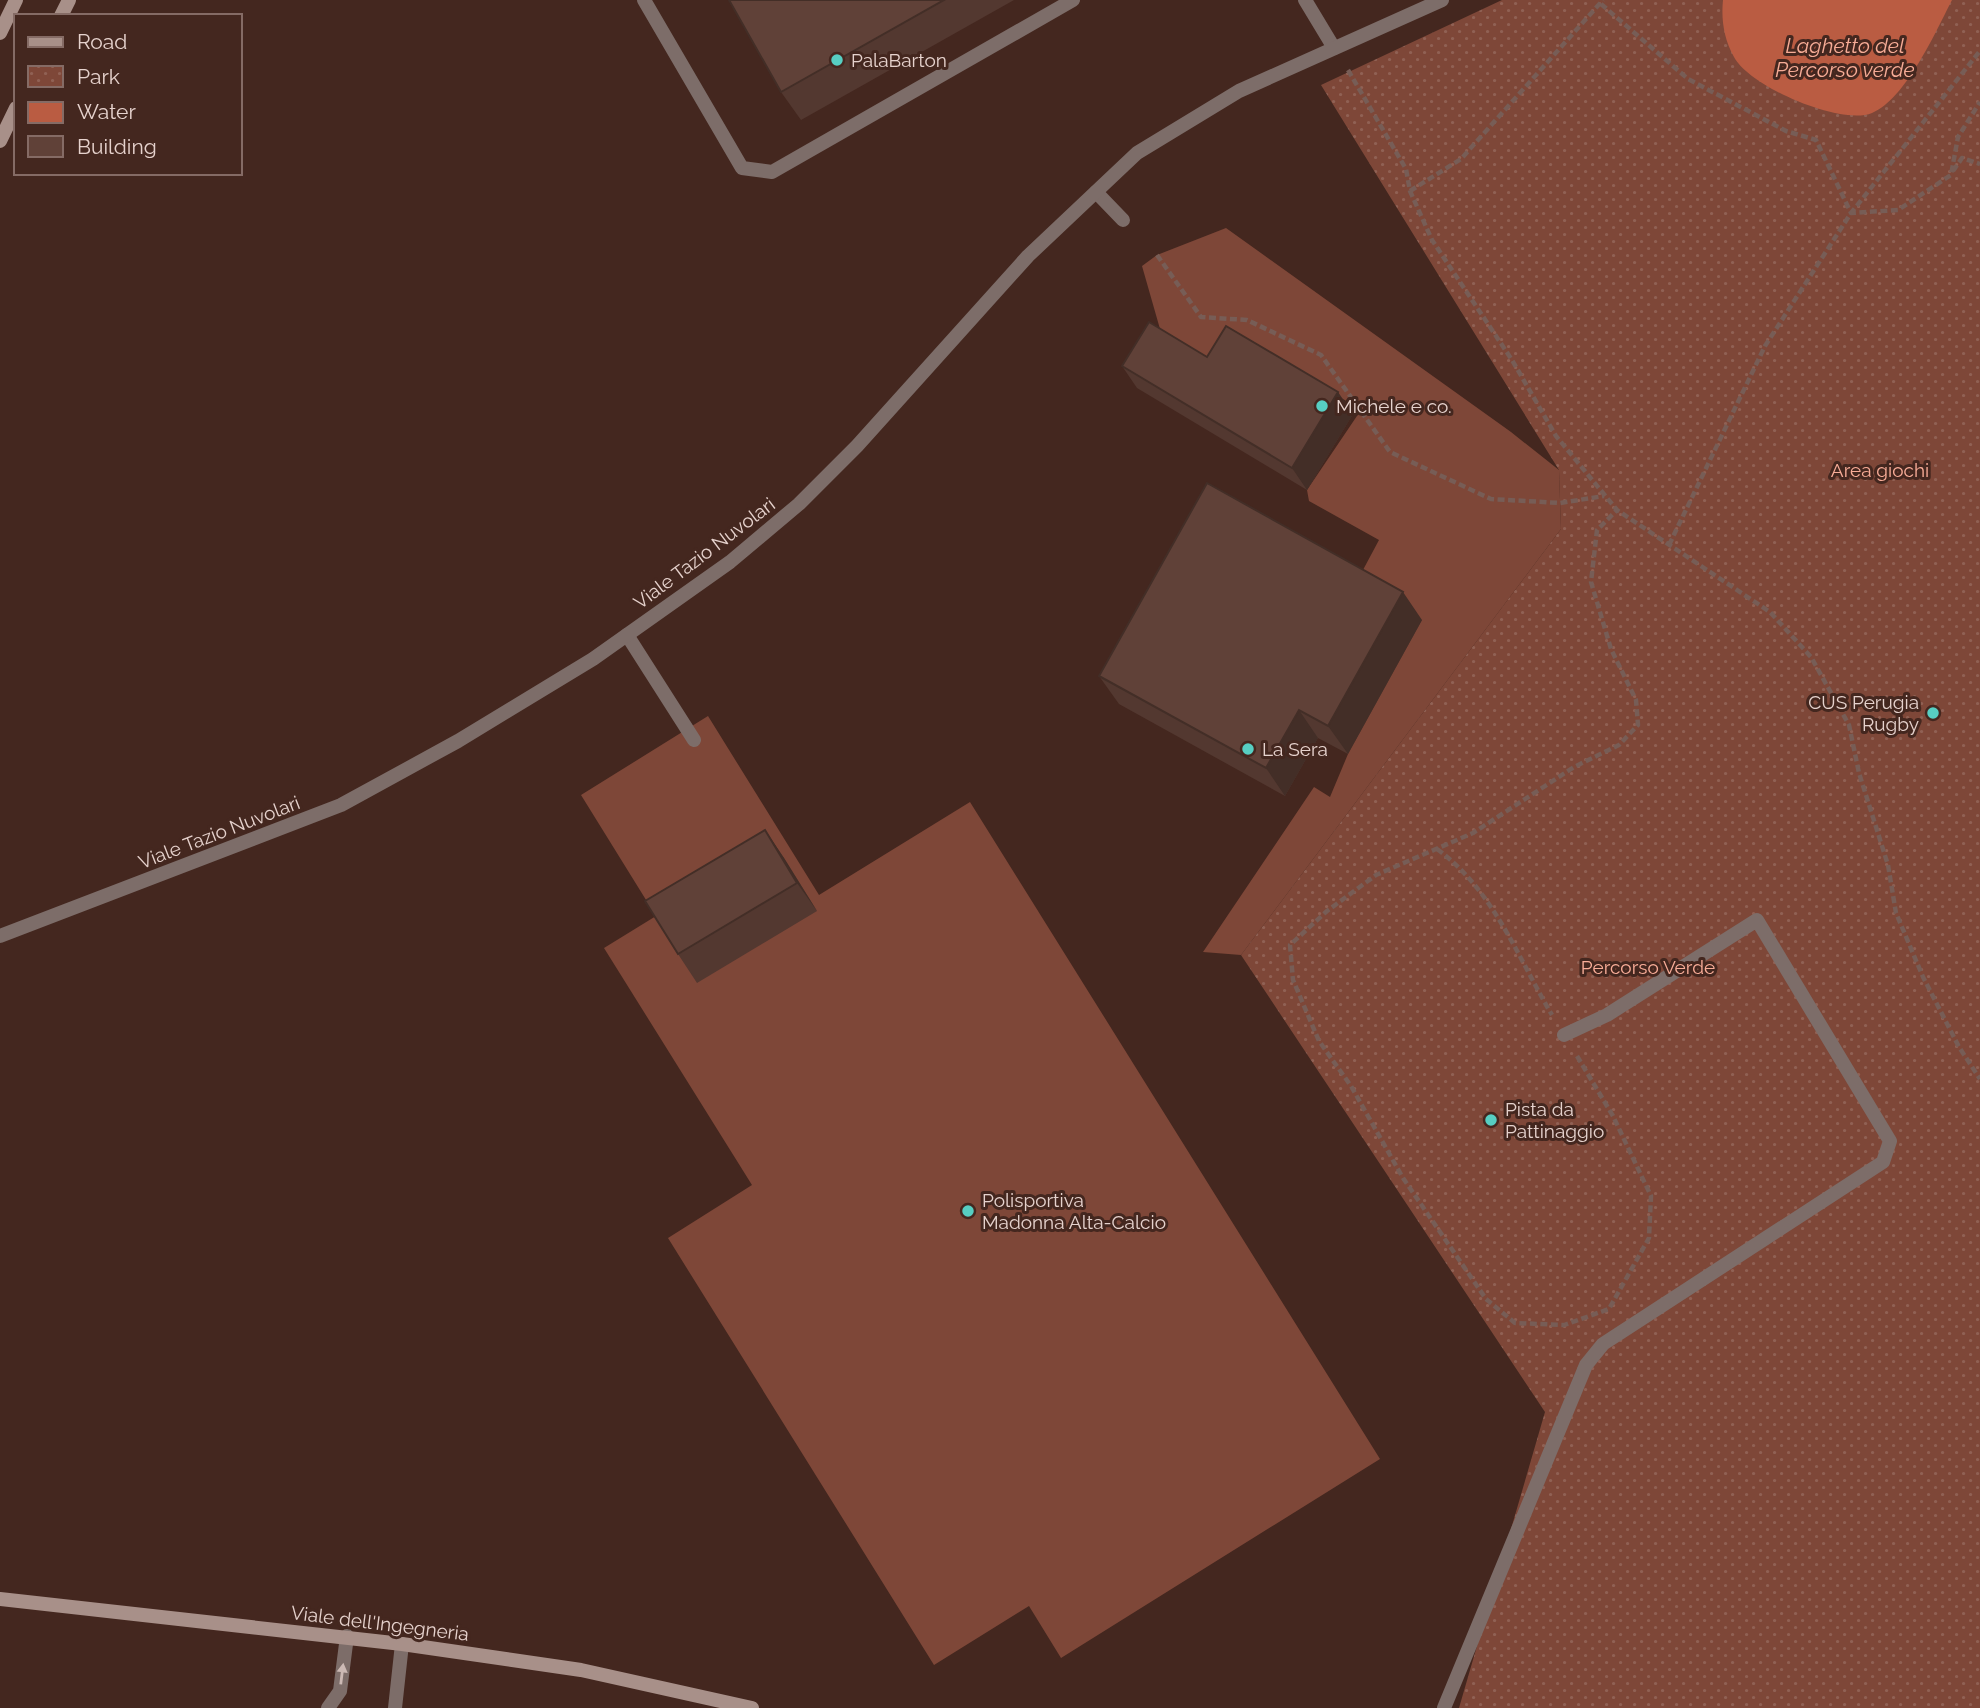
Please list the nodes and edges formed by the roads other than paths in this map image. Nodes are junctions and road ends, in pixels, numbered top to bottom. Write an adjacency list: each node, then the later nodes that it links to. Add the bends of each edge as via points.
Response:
1 (16, 0): 6 (street)
2 (644, 0): 3 (street, via 742,168 772,172)
3 (1073, 0)
4 (1305, 0): 7 (street)
5 (1442, 0): 7 (street, Viale Tazio Nuvolari)
6 (1, 27)
7 (1334, 48): 10 (street, Viale Tazio Nuvolari, via 1228,98 1137,153)
8 (14, 112): 9 (street)
9 (0, 141)
10 (1096, 192): 11 (street); 12 (street, Viale Tazio Nuvolari, via 1028,257 858,446 799,504 730,562)
11 (1123, 220)
12 (626, 635): 13 (street); 14 (street, Viale Tazio Nuvolari, via 458,741 341,805)
13 (694, 740)
14 (0, 936)
15 (1564, 1035): 22 (street, via 1607,1015 1758,920 1890,1141 1883,1163 1603,1344 1586,1365)
16 (0, 1599): 17 (street, Viale dell'Ingegneria)
17 (347, 1636): 18 (street, Viale dell'Ingegneria); 19 (street, one-way to 17, via 340,1691)
18 (402, 1644): 20 (street); 21 (street, Viale dell'Ingegneria, via 581,1670)
19 (328, 1708)
20 (395, 1708)
21 (752, 1708)
22 (1444, 1708)

